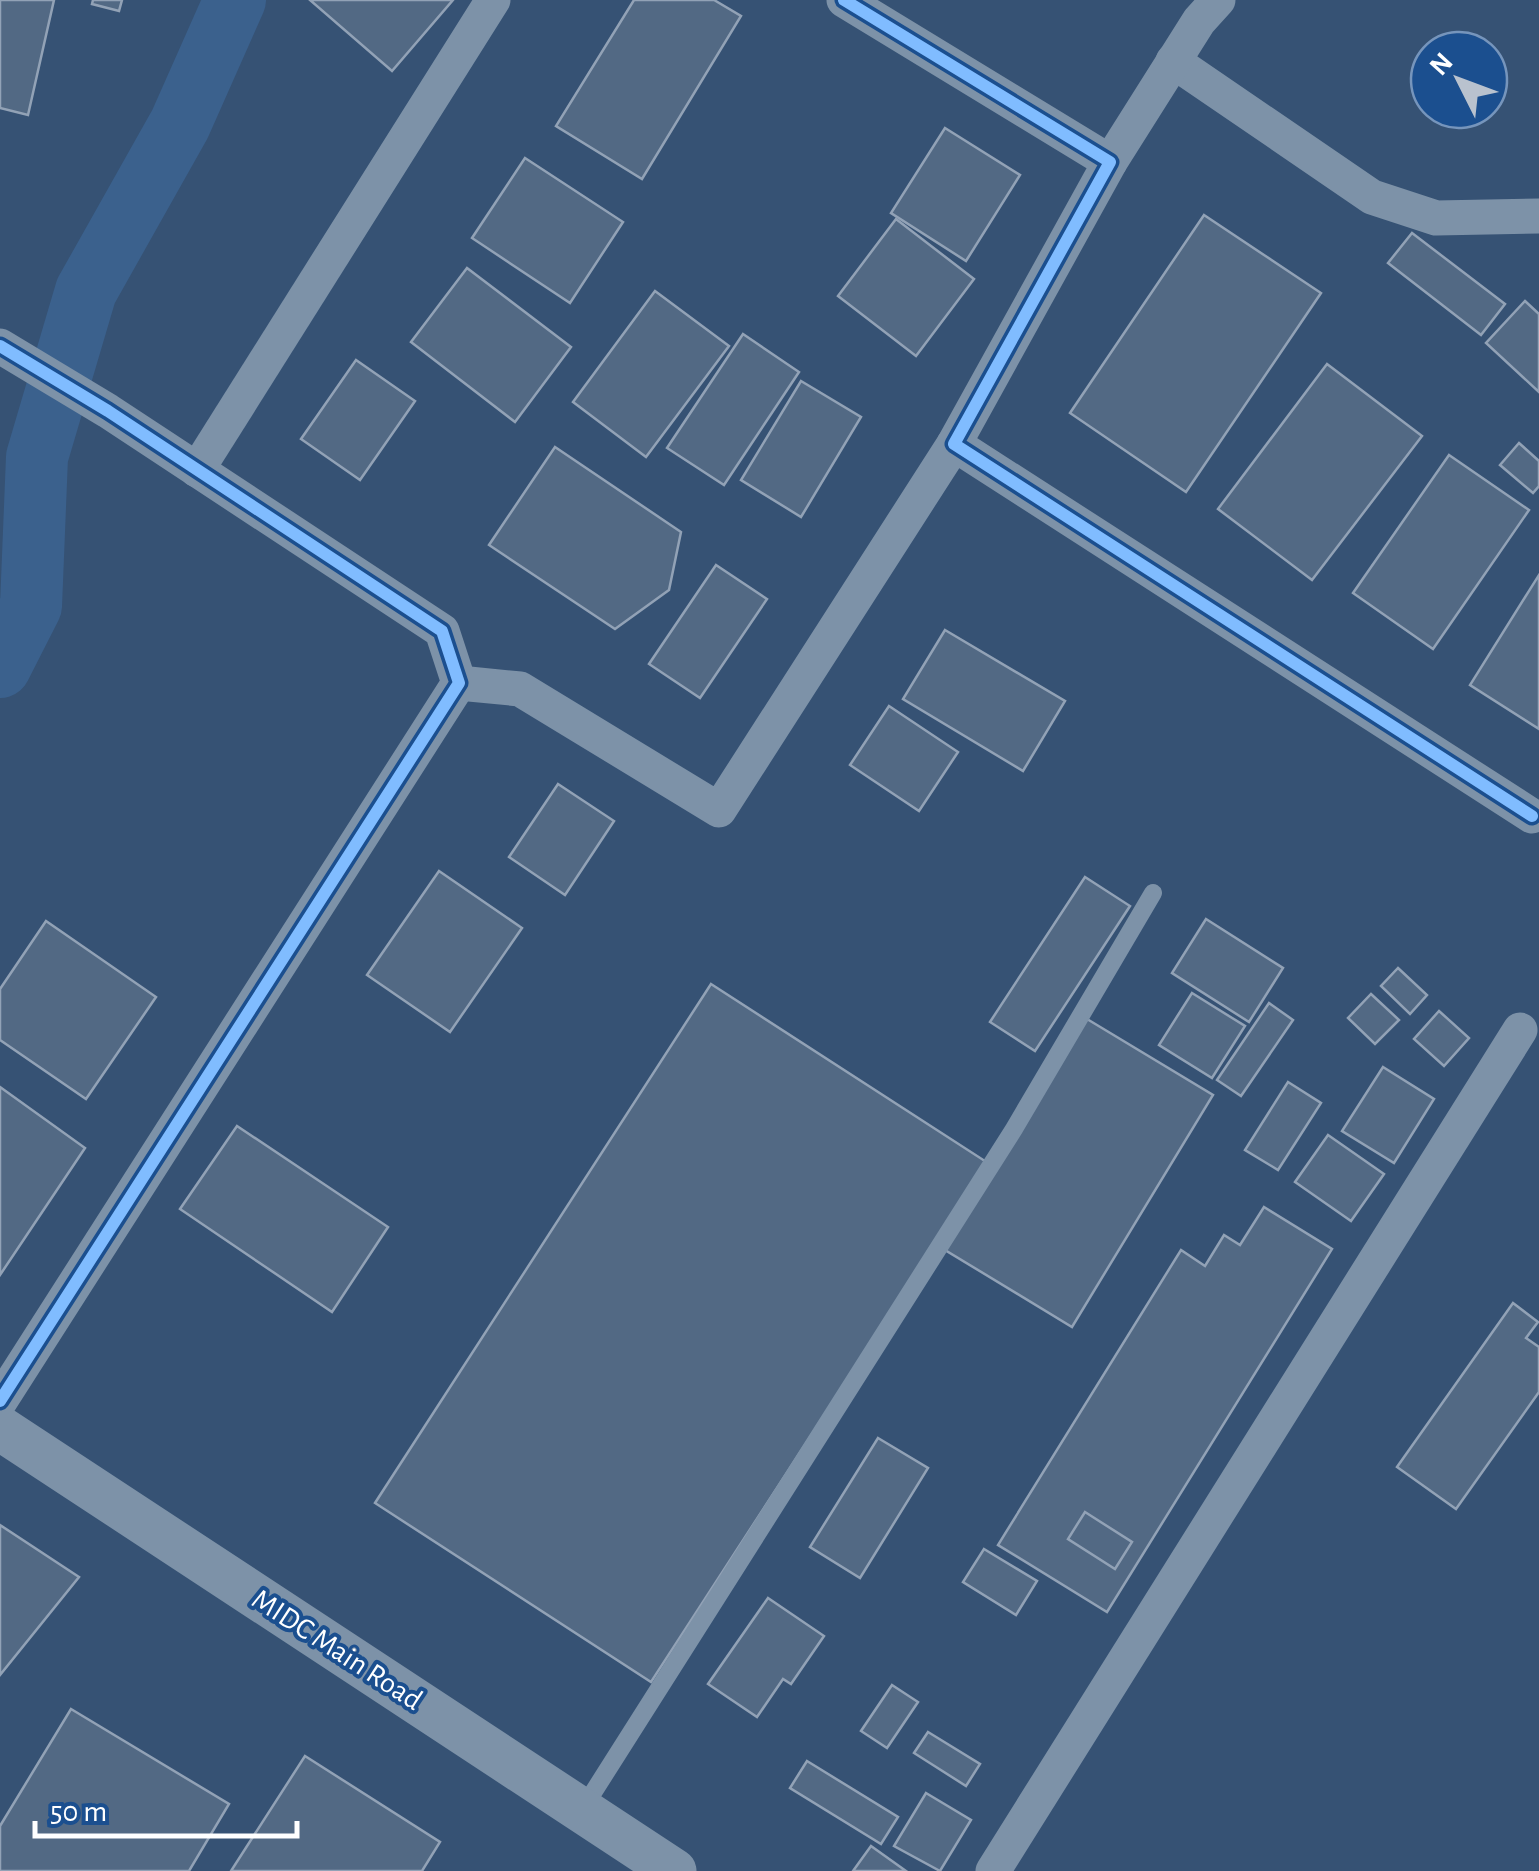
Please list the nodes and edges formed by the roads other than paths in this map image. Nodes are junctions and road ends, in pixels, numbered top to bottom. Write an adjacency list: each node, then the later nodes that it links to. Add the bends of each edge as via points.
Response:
1 (493, 0): 9 (street)
2 (844, 0): 5 (street)
3 (1218, 0): 4 (street)
4 (1173, 61): 5 (street); 6 (street, via 1372,197 1436,218)
5 (1110, 162): 8 (street)
6 (1539, 216)
7 (0, 346): 9 (street)
8 (954, 444): 10 (street, via 719,810 520,689); 11 (street)
9 (198, 470): 10 (street, via 442,631)
10 (460, 683): 14 (street)
11 (1532, 816)
12 (1153, 892): 16 (lane, via 1014,1129)
13 (1520, 1030): 18 (street)
14 (0, 1401)
15 (0, 1428): 16 (street, MIDC Main Road)
16 (582, 1810): 17 (street, MIDC Main Road)
17 (674, 1871)
18 (993, 1871)

